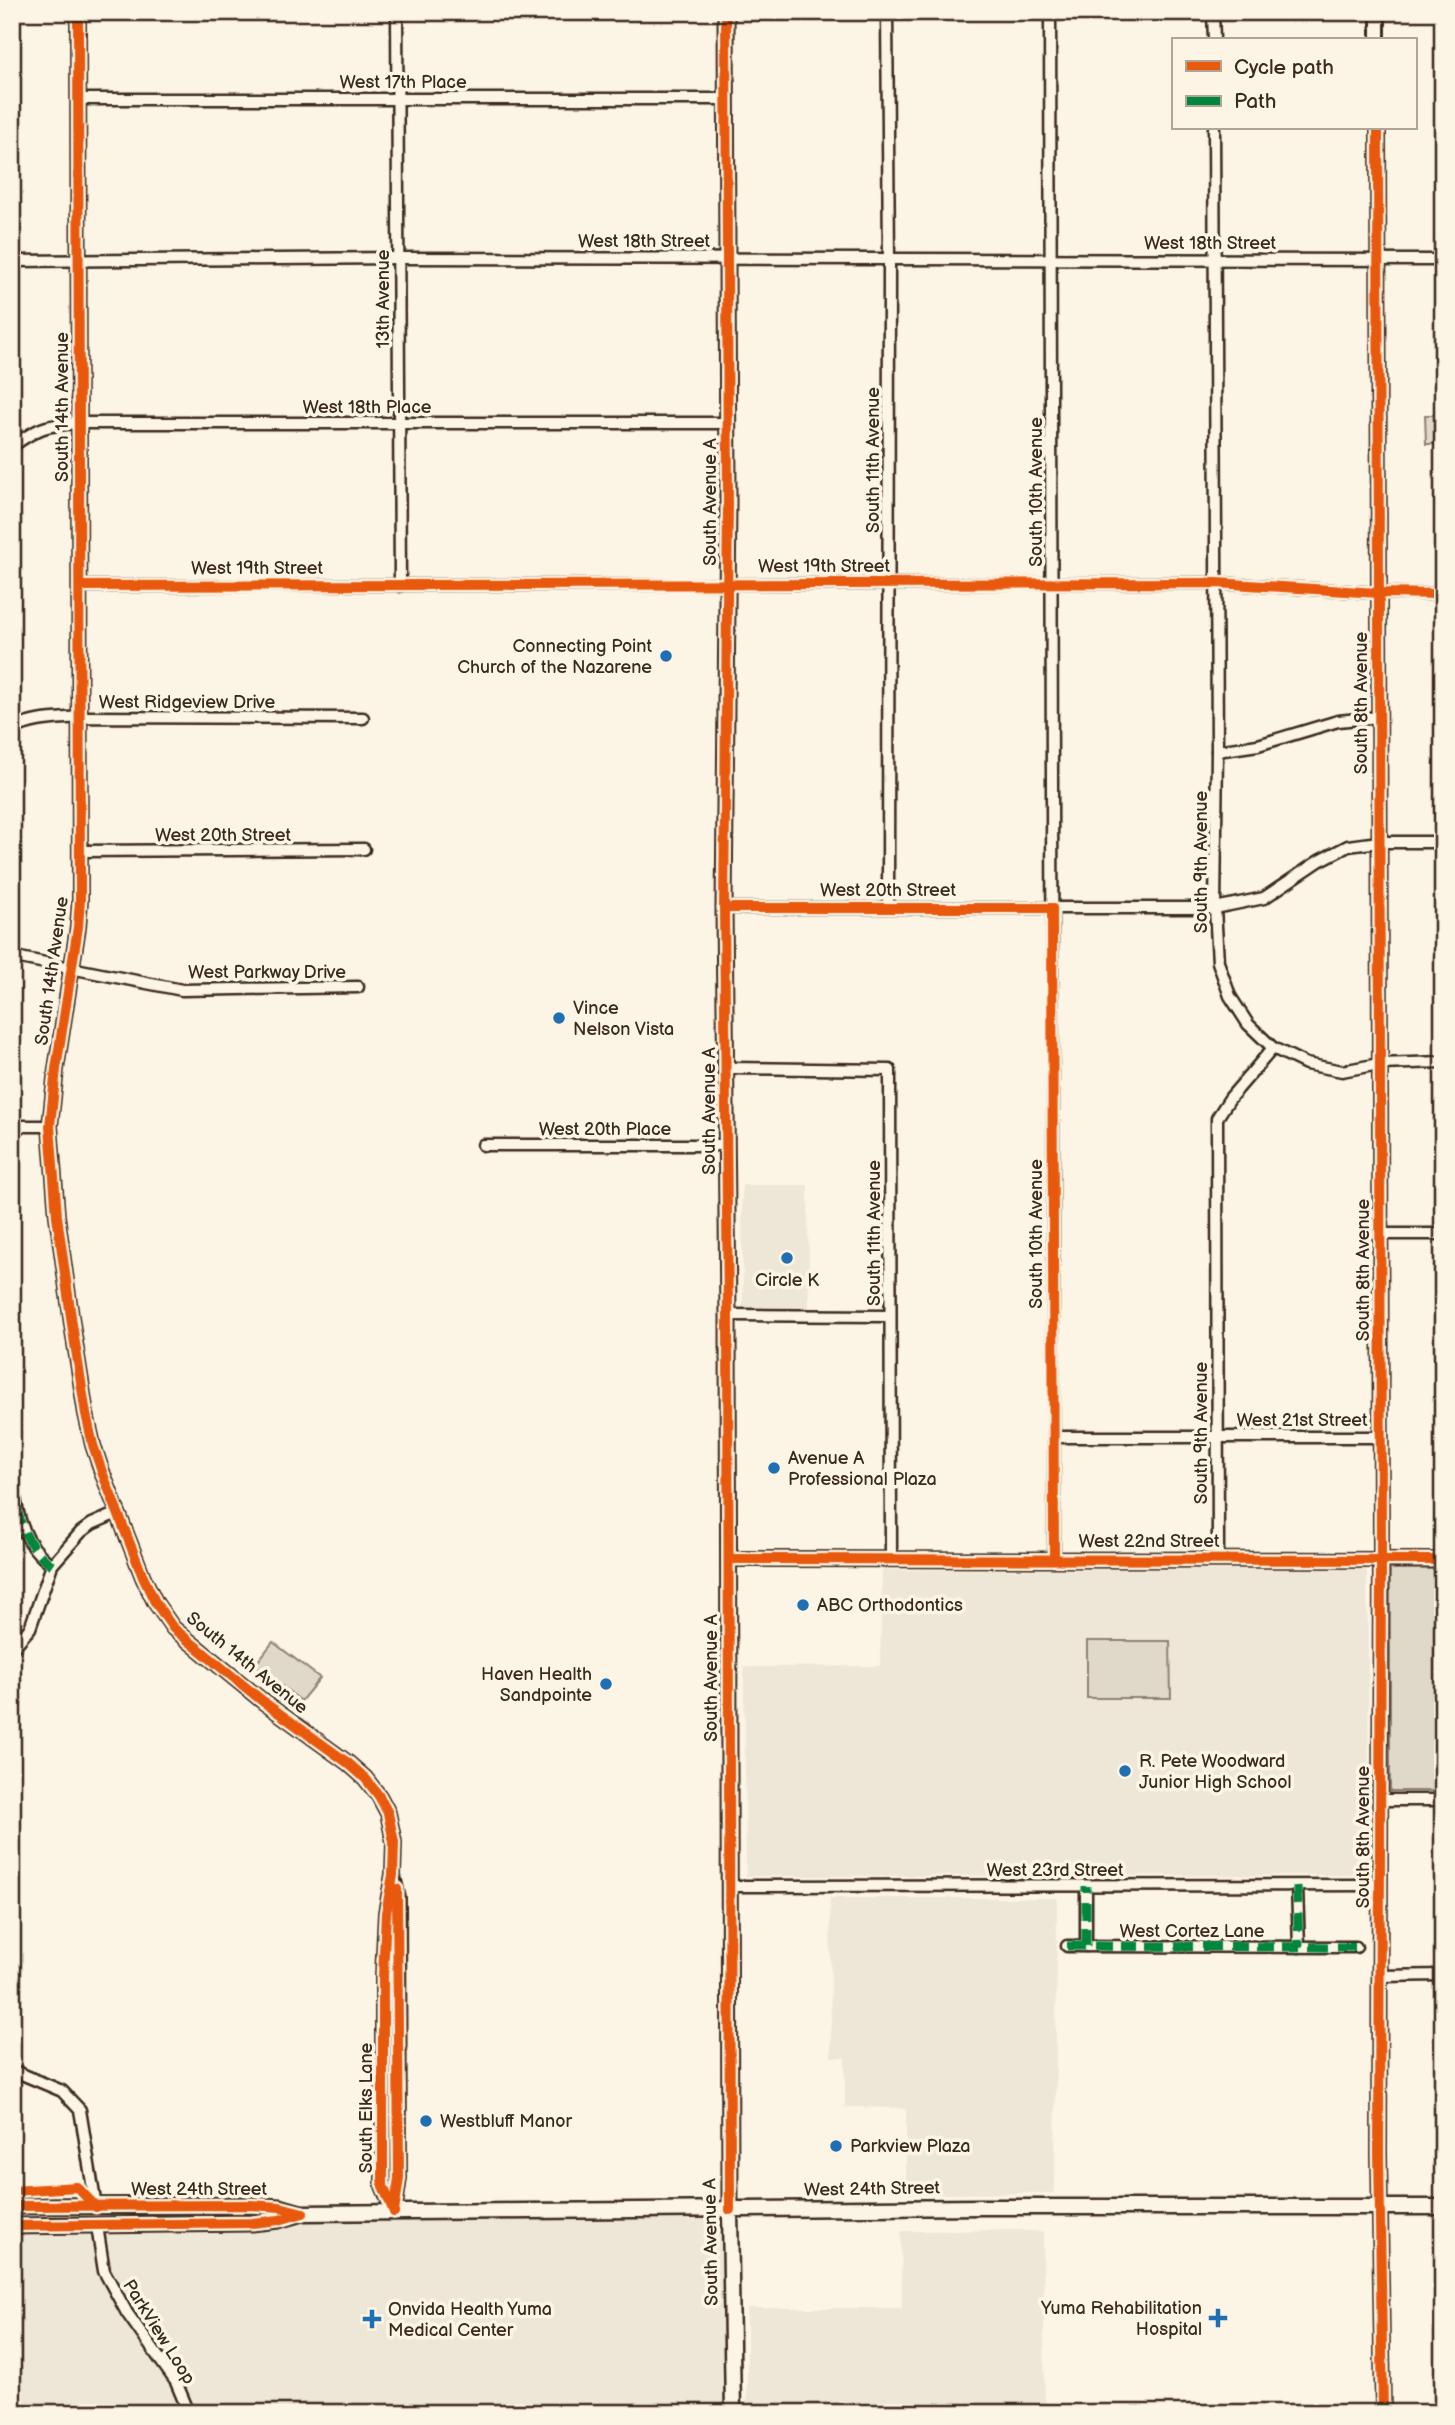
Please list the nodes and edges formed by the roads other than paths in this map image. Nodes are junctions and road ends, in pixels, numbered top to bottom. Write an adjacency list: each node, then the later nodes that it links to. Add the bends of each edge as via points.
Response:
1 (78, 12): 11 (street, South 14th Avenue)
2 (397, 12): 10 (street, 13th Avenue)
3 (726, 12): 12 (main road, South Avenue A)
4 (887, 12): 18 (street, South 11th Avenue)
5 (1050, 12): 22 (street, South 10th Avenue)
6 (1213, 12): 8 (street)
7 (1378, 12): 9 (street)
8 (1214, 38)
9 (1378, 38)
10 (397, 98): 11 (street, West 17th Place); 12 (street, West 17th Place); 15 (street, 13th Avenue)
11 (78, 99): 17 (street, South 14th Avenue)
12 (727, 99): 16 (main road, South Avenue A)
13 (1214, 130): 23 (street, South 9th Avenue)
14 (1378, 130): 19 (street, South 8th Avenue)
15 (399, 258): 16 (street, West 18th Street); 17 (street, West 18th Street); 24 (street, 13th Avenue)
16 (727, 259): 18 (street, West 18th Street); 26 (main road, South Avenue A)
17 (78, 260): 21 (street, West 18th Street); 25 (street, South 14th Avenue)
18 (889, 260): 22 (street, West 18th Street); 29 (street, South 11th Avenue)
19 (1378, 260): 20 (street, West 18th Street); 23 (street, West 18th Street); 34 (street, South 8th Avenue)
20 (1443, 260)
21 (12, 261)
22 (1051, 261): 23 (street, West 18th Street); 30 (street, South 10th Avenue)
23 (1215, 261): 28 (street, South 9th Avenue)
24 (399, 422): 25 (street, West 18th Place); 26 (street, West 18th Place); 33 (street, 13th Avenue)
25 (79, 423): 27 (street, West 18th Place, via 37,429); 32 (street, South 14th Avenue)
26 (728, 423): 31 (main road, South Avenue A)
27 (12, 446)
28 (1216, 583): 30 (street, West 19th Street); 34 (street, West 19th Street); 40 (street, South 9th Avenue)
29 (889, 584): 30 (street, West 19th Street); 31 (street, West 19th Street); 45 (street, South 11th Avenue)
30 (1052, 584): 47 (street, South 10th Avenue)
31 (727, 585): 33 (street, West 19th Street); 46 (main road, South Avenue A)
32 (80, 586): 33 (street, West 19th Street); 36 (street, South 14th Avenue)
33 (400, 586)
34 (1378, 593): 35 (street, West 19th Street); 37 (street, South 8th Avenue)
35 (1443, 594)
36 (80, 717): 38 (street, West Ridgeview Drive); 39 (street, West Ridgeview Drive, via 42,719); 44 (street, South 14th Avenue)
37 (1378, 717): 40 (street, via 1338,721 1258,746); 41 (street, South 8th Avenue)
38 (363, 718)
39 (12, 730)
40 (1217, 751): 48 (street, South 9th Avenue)
41 (1378, 842): 42 (street, West 20th Street); 48 (street, West 20th Street, via 1348,846 1264,898); 54 (street, South 8th Avenue)
42 (1443, 842)
43 (364, 849): 44 (street, West 20th Street)
44 (81, 851): 50 (street, South 14th Avenue)
45 (888, 907): 46 (street, West 20th Street); 47 (street, West 20th Street)
46 (724, 908): 55 (main road, South Avenue A)
47 (1052, 908): 48 (street, West 20th Street); 65 (street, South 10th Avenue)
48 (1215, 908): 52 (street, South 9th Avenue, via 1218,962 1230,996 1248,1024)
49 (12, 953): 50 (street, West Parkway Drive)
50 (72, 968): 51 (street, West Parkway Drive, via 183,990); 57 (street, South 14th Avenue)
51 (358, 987)
52 (1273, 1048): 54 (street, via 1306,1064 1342,1071); 64 (street, South 9th Avenue, via 1217,1118)
53 (1443, 1062): 54 (street)
54 (1379, 1064): 60 (street, South 8th Avenue)
55 (727, 1068): 59 (main road, South Avenue A); 63 (street, South 11th Avenue, via 890,1070)
56 (12, 1126): 57 (street)
57 (50, 1126): 68 (street, South 14th Avenue, via 57,1216 86,1413)
58 (482, 1145): 59 (street, West 20th Place)
59 (727, 1145): 62 (main road, South Avenue A)
60 (1380, 1234): 61 (street); 66 (street, South 8th Avenue)
61 (1443, 1234)
62 (728, 1315): 63 (street); 71 (main road, South Avenue A)
63 (890, 1315): 69 (street, South 11th Avenue)
64 (1217, 1436): 65 (street, West 21st Street); 66 (street, West 21st Street); 70 (street, South 9th Avenue)
65 (1055, 1437): 72 (street, South 10th Avenue)
66 (1380, 1437): 73 (street, South 8th Avenue)
67 (12, 1480): 75 (street, via 24,1533 38,1556)
68 (117, 1513): 75 (street, via 81,1532); 79 (street, South 14th Avenue, via 155,1602 173,1628 348,1763)
69 (891, 1558): 71 (street, West 22nd Street); 72 (street, West 22nd Street)
70 (1218, 1558): 72 (street, West 22nd Street); 73 (street, West 22nd Street)
71 (729, 1559): 81 (main road, South Avenue A)
72 (1054, 1559)
73 (1381, 1560): 74 (street, West 22nd Street); 77 (street, South 8th Avenue)
74 (1443, 1560)
75 (52, 1565): 76 (street, via 30,1628)
76 (12, 1649)
77 (1381, 1800): 78 (street); 80 (street, South 8th Avenue)
78 (1443, 1800)
79 (388, 1812): 96 (street, South Elks Lane, via 394,1842 384,1950 383,2186)
80 (1380, 1885): 83 (street, West 23rd Street); 89 (street, South 8th Avenue)
81 (729, 1886): 82 (street, West 23rd Street); 95 (main road, South Avenue A)
82 (1086, 1886): 83 (street, West 23rd Street); 85 (street)
83 (1297, 1886): 86 (street)
84 (1067, 1946): 85 (street, West Cortez Lane)
85 (1086, 1946): 86 (street, West Cortez Lane)
86 (1298, 1947): 87 (street, West Cortez Lane)
87 (1356, 1947)
88 (1443, 1975): 89 (street)
89 (1380, 1976): 92 (street, South 8th Avenue)
90 (12, 2070): 93 (street, via 62,2091 80,2110)
91 (12, 2206): 93 (main road, West 24th Street)
92 (1379, 2206): 94 (main road, West 24th Street); 95 (main road, West 24th Street); 102 (street, South 8th Avenue)
93 (96, 2207): 97 (main road, West 24th Street, via 251,2205); 99 (street)
94 (1443, 2207)
95 (730, 2210): 96 (main road, West 24th Street); 101 (main road, South Avenue A)
96 (394, 2212): 97 (main road, West 24th Street)
97 (303, 2213): 99 (main road, West 24th Street, via 252,2223)
98 (12, 2226): 99 (main road, West 24th Street)
99 (97, 2226): 100 (street, ParkView Loop, via 104,2271 127,2313 176,2382)
100 (189, 2413)
101 (733, 2413)
102 (1383, 2413)

